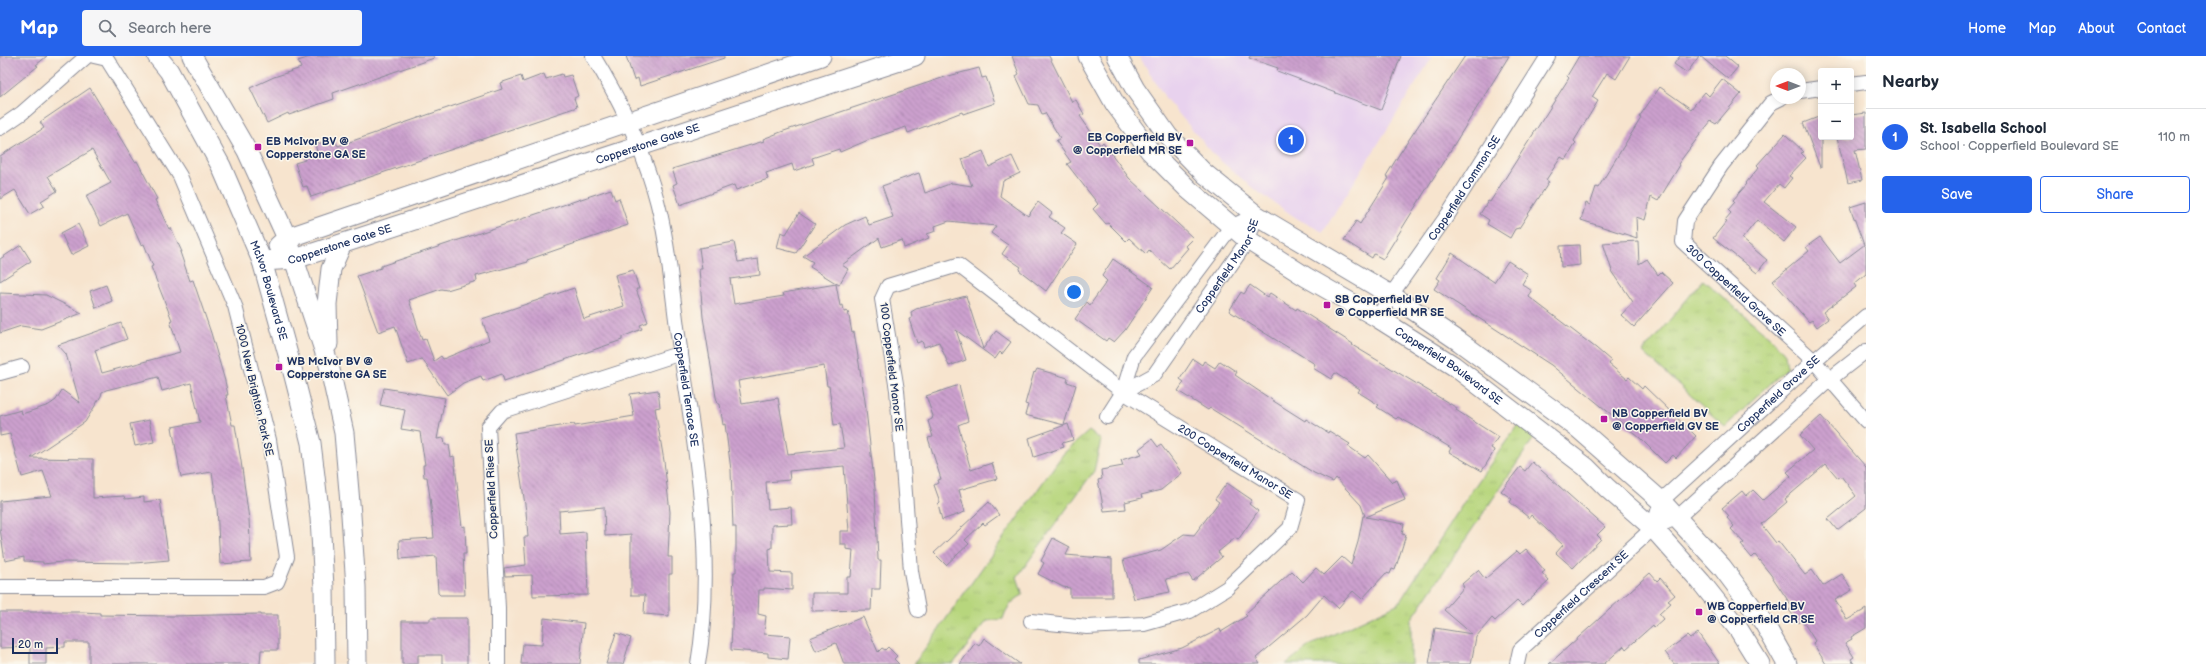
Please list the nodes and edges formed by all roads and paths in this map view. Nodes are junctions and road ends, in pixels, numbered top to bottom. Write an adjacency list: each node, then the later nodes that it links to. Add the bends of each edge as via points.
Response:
1 (87, 56): 17 (street, via 22,113)
2 (94, 56): 42 (street, 1000 New Brighton Park SE, via 107,59 180,176 235,306 269,440 287,557 277,582 264,587)
3 (157, 56): 25 (street, McIvor Boulevard SE, via 221,166)
4 (192, 56): 21 (street, via 247,151)
5 (593, 56): 16 (street, Copperfield Terrace SE)
6 (821, 56): 16 (street, Copperstone Gate SE)
7 (915, 56): 18 (street, Copperstone Gate SE)
8 (1088, 56): 20 (street, Copperfield Boulevard SE, via 1115,104 1150,151)
9 (1117, 56): 19 (street, via 1135,89 1168,136 1204,173)
10 (1548, 56): 26 (street, Copperfield Common SE, via 1449,213)
11 (1866, 82): 12 (street)
12 (1854, 84)
13 (1818, 88): 14 (street)
14 (1806, 90)
15 (1770, 104): 31 (street, 300 Copperfield Grove SE, via 1720,166 1684,221 1683,242)
16 (628, 122): 18 (street, Copperfield Terrace SE); 21 (street, Copperstone Gate SE)
17 (0, 128)
18 (640, 147): 23 (street, Copperstone Gate SE); 30 (street, Copperfield Terrace SE, via 654,192 665,244)
19 (1256, 215): 20 (street, Copperfield Manor SE); 22 (street, Copperfield Manor SE); 26 (street)
20 (1231, 227): 22 (street, Copperfield Boulevard SE); 36 (street, Copperfield Manor SE, via 1134,356)
21 (287, 238): 24 (street); 25 (street, Copperstone Gate SE)
22 (1248, 240): 28 (street, Copperfield Boulevard SE); 36 (street, Copperfield Manor SE, via 1154,375)
23 (342, 244): 24 (street, Copperstone Gate SE); 32 (street, via 331,269 327,304)
24 (295, 259): 25 (street, Copperstone Gate SE); 32 (street)
25 (262, 261): 45 (street, McIvor Boulevard SE, via 311,443 320,518)
26 (1391, 295): 28 (street, Copperfield Common SE); 39 (street, via 1579,429)
27 (1866, 316): 31 (street)
28 (1378, 318): 41 (street, Copperfield Boulevard SE, via 1454,366 1586,466)
29 (1866, 350): 35 (street)
30 (681, 354): 47 (street, Copperfield Rise SE, via 502,411 488,427 498,608); 48 (street, Copperfield Terrace SE, via 701,494 705,563)
31 (1814, 361): 35 (street, Copperfield Grove SE); 39 (street, Copperfield Grove SE)
32 (329, 365): 46 (street, via 344,433 356,587)
33 (22, 367): 34 (street)
34 (0, 373)
35 (1830, 379): 38 (street); 40 (street, Copperfield Grove SE)
36 (1123, 392): 37 (street, Copperfield Manor SE); 43 (street, 100 Copperfield Manor SE, via 958,265 888,286 882,300 897,390 911,571); 44 (street, 200 Copperfield Manor SE, via 1298,500 1290,528 1227,588 1190,611 1144,624 1087,627)
37 (1107, 417)
38 (1866, 421)
39 (1661, 501): 40 (street); 41 (street)
40 (1678, 517): 41 (street, Copperfield Grove SE); 51 (street, via 1722,566 1764,623)
41 (1653, 528): 49 (street, Copperfield Crescent SE, via 1520,650); 50 (street, Copperfield Boulevard SE, via 1706,588 1739,630)
42 (0, 587)
43 (918, 610)
44 (1031, 620)
45 (325, 664)
46 (357, 664)
47 (498, 664)
48 (698, 664)
49 (1517, 664)
50 (1760, 664)
51 (1787, 664)

